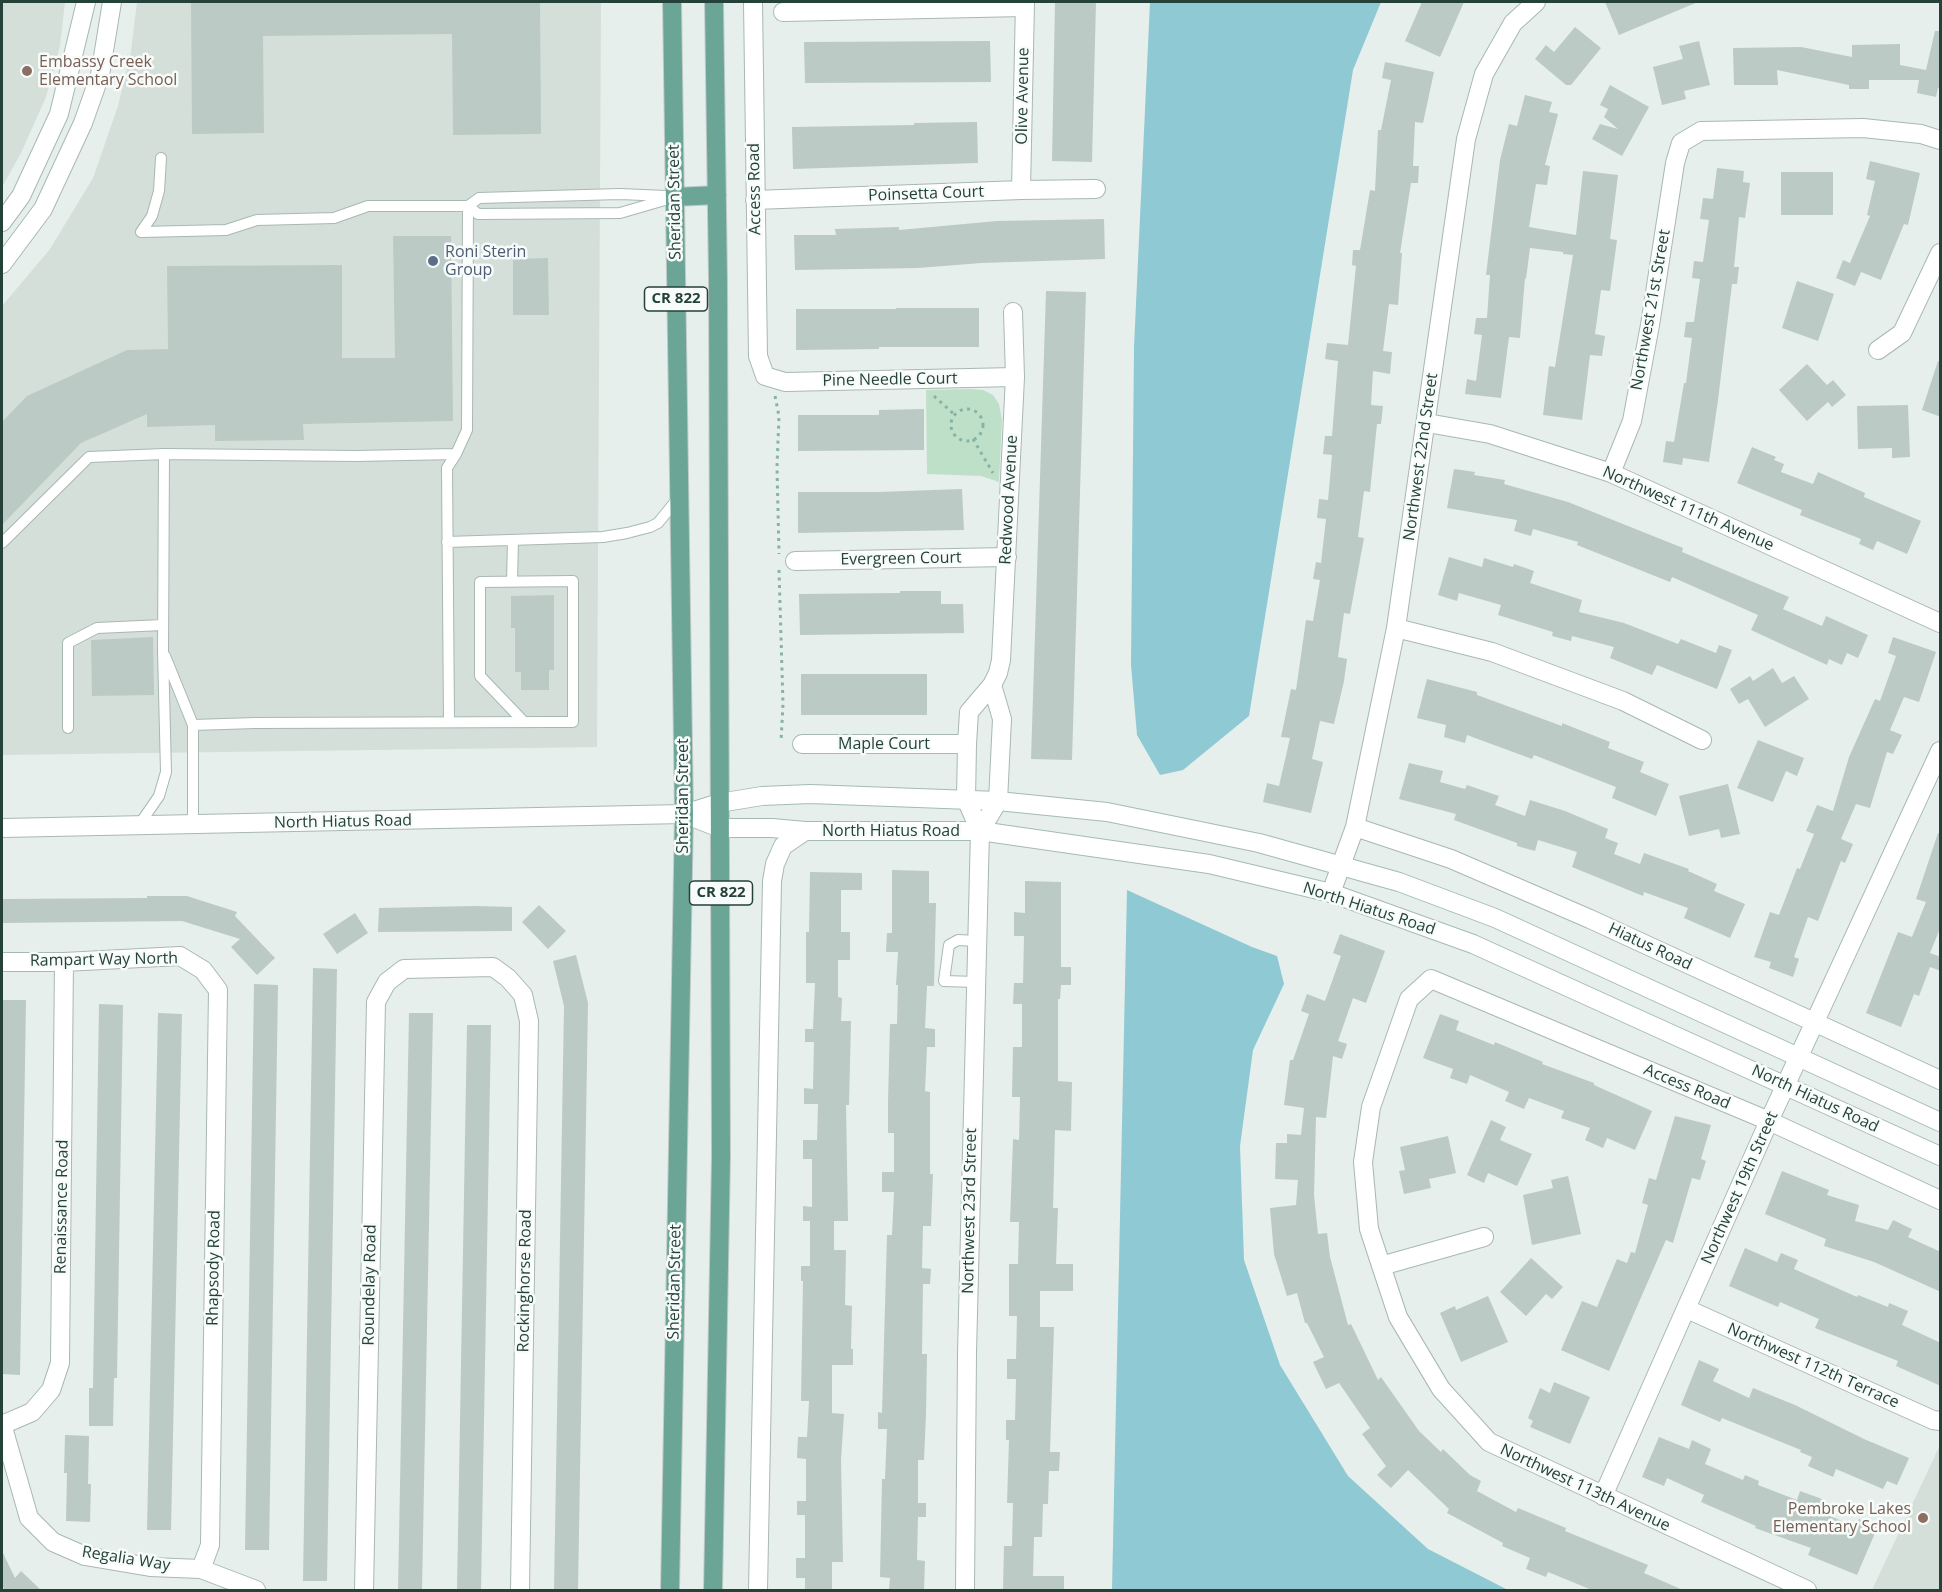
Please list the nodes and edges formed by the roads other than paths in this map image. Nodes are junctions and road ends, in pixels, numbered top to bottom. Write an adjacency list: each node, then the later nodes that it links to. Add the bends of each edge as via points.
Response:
1 (86, 2): 17 (street, via 59,114 21,196)
2 (112, 2): 19 (street, via 100,75 83,123 43,209)
3 (672, 2): 14 (main road, Sheridan Street / CR 822)
4 (714, 2): 13 (main road, CR 822)
5 (753, 2): 15 (street, Access Road)
6 (1536, 2): 24 (street, Northwest 22nd Street, via 1513,23 1484,74 1466,139)
7 (1025, 4): 8 (street); 12 (street, Olive Avenue)
8 (783, 12)
9 (1941, 140): 27 (street, Northwest 21st Street, via 1863,128 1701,131 1681,143 1632,421)
10 (162, 158): 16 (lane, via 152,216 141,232 226,230 257,219 334,218 368,206)
11 (1096, 189): 12 (street, Poinsetta Court)
12 (1021, 190): 15 (street, Poinsetta Court)
13 (717, 195): 14 (main road); 50 (main road, CR 822)
14 (675, 197): 16 (lane, via 620,194 479,198); 16 (lane, via 620,213 478,214); 28 (main road, Sheridan Street / CR 822)
15 (755, 200): 22 (street, Access Road, via 758,356)
16 (468, 206): 26 (lane, via 467,430)
17 (2, 222)
18 (1941, 253): 21 (street, via 1902,333)
19 (2, 264)
20 (1013, 312): 23 (street, Redwood Avenue)
21 (1878, 350)
22 (765, 376): 23 (street, Pine Needle Court, via 785,382)
23 (1015, 377): 32 (street, Redwood Avenue)
24 (1427, 423): 27 (street, Northwest 111th Avenue, via 1490,434); 37 (street, Northwest 22nd Street)
25 (164, 454): 26 (lane); 31 (lane, via 89,457); 36 (lane)
26 (456, 454): 30 (lane, via 447,468)
27 (1611, 473): 35 (street, Northwest 111th Avenue)
28 (679, 497): 29 (lane, via 650,527 603,537); 51 (main road, Sheridan Street / CR 822)
29 (513, 540): 30 (lane); 34 (lane)
30 (447, 542): 40 (lane)
31 (2, 543)
32 (1007, 557): 33 (street, Evergreen Court); 39 (street, Redwood Avenue, via 1001,660)
33 (795, 561)
34 (512, 582): 41 (lane, via 480,582 480,676); 41 (lane, via 573,581 573,722)
35 (1941, 622)
36 (163, 625): 38 (lane); 43 (lane, via 97,628 68,643)
37 (1396, 628): 44 (street, via 1492,652 1623,701); 54 (street, Northwest 22nd Street)
38 (163, 651): 42 (lane); 53 (lane, via 166,772 159,796)
39 (992, 686): 46 (street, Redwood Avenue, via 969,712); 49 (street, via 1002,719)
40 (448, 722): 41 (lane); 42 (lane)
41 (524, 722)
42 (193, 725): 52 (lane)
43 (68, 728)
44 (1701, 740)
45 (802, 744): 46 (street, Maple Court)
46 (967, 744): 48 (street, Redwood Avenue)
47 (1941, 751): 67 (street, Northwest 19th Street)
48 (966, 799): 49 (street, North Hiatus Road); 50 (street, North Hiatus Road, via 810,794); 58 (street, Redwood Avenue)
49 (998, 801): 58 (street); 59 (street, North Hiatus Road, via 1107,812 1259,843)
50 (719, 803): 51 (street, North Hiatus Road); 56 (main road, CR 822)
51 (684, 814): 52 (street, North Hiatus Road); 56 (street, North Hiatus Road); 85 (main road, Sheridan Street / CR 822)
52 (193, 824): 53 (street, North Hiatus Road)
53 (138, 825): 55 (street, North Hiatus Road)
54 (1355, 827): 59 (street, Northwest 22nd Street); 67 (street, Hiatus Road, via 1451,859)
55 (2, 828)
56 (720, 828): 57 (street, North Hiatus Road); 86 (main road, CR 822, via 721,1156)
57 (805, 831): 58 (street, North Hiatus Road); 87 (street, via 783,846 772,881)
58 (980, 831): 60 (street, North Hiatus Road, via 1209,864); 61 (street, Northwest 23rd Street)
59 (1341, 865): 60 (street, Northwest 22nd Street); 68 (street, North Hiatus Road, via 1495,918)
60 (1331, 893): 70 (street, North Hiatus Road, via 1473,944)
61 (977, 941): 66 (street, Northwest 23rd Street); 66 (lane, via 958,940 949,945 944,981)
62 (2, 962): 63 (street, Rampart Way North)
63 (64, 962): 64 (street, Rampart Way North, via 180,956); 79 (street, Renaissance Road, via 60,1363 51,1390 32,1412)
64 (203, 970): 81 (street, Rhapsody Road, via 218,990 210,1545)
65 (387, 982): 83 (street, Roundelay Road, via 376,1002); 84 (street, Rockinghorse Road, via 404,969 493,966 523,995 529,1021)
66 (976, 982): 88 (street, Northwest 23rd Street)
67 (1815, 1022): 68 (street, Northwest 19th Street); 69 (street, Hiatus Road)
68 (1798, 1057): 70 (street, Northwest 19th Street); 72 (street, North Hiatus Road)
69 (1941, 1080)
70 (1786, 1086): 71 (street, Northwest 19th Street); 73 (street, North Hiatus Road)
71 (1769, 1122): 74 (street, Access Road); 76 (street, Access Road, via 1431,979 1409,999 1371,1107 1363,1162 1369,1228); 77 (street, Northwest 19th Street)
72 (1941, 1122)
73 (1941, 1156)
74 (1941, 1200)
75 (1484, 1237): 76 (street)
76 (1381, 1266): 80 (street, Northwest 113th Avenue, via 1398,1317 1441,1389 1489,1442)
77 (1687, 1309): 78 (street, Northwest 112th Terrace); 80 (street, Northwest 19th Street)
78 (1941, 1421)
79 (2, 1424): 81 (street, Regalia Way, via 29,1518 53,1542 85,1556 150,1567)
80 (1603, 1496): 89 (street, Northwest 113th Avenue)
81 (201, 1569): 82 (street, Regalia Way)
82 (256, 1590)
83 (364, 1590)
84 (520, 1590)
85 (670, 1590)
86 (713, 1590)
87 (758, 1590)
88 (965, 1590)
89 (1807, 1590)

